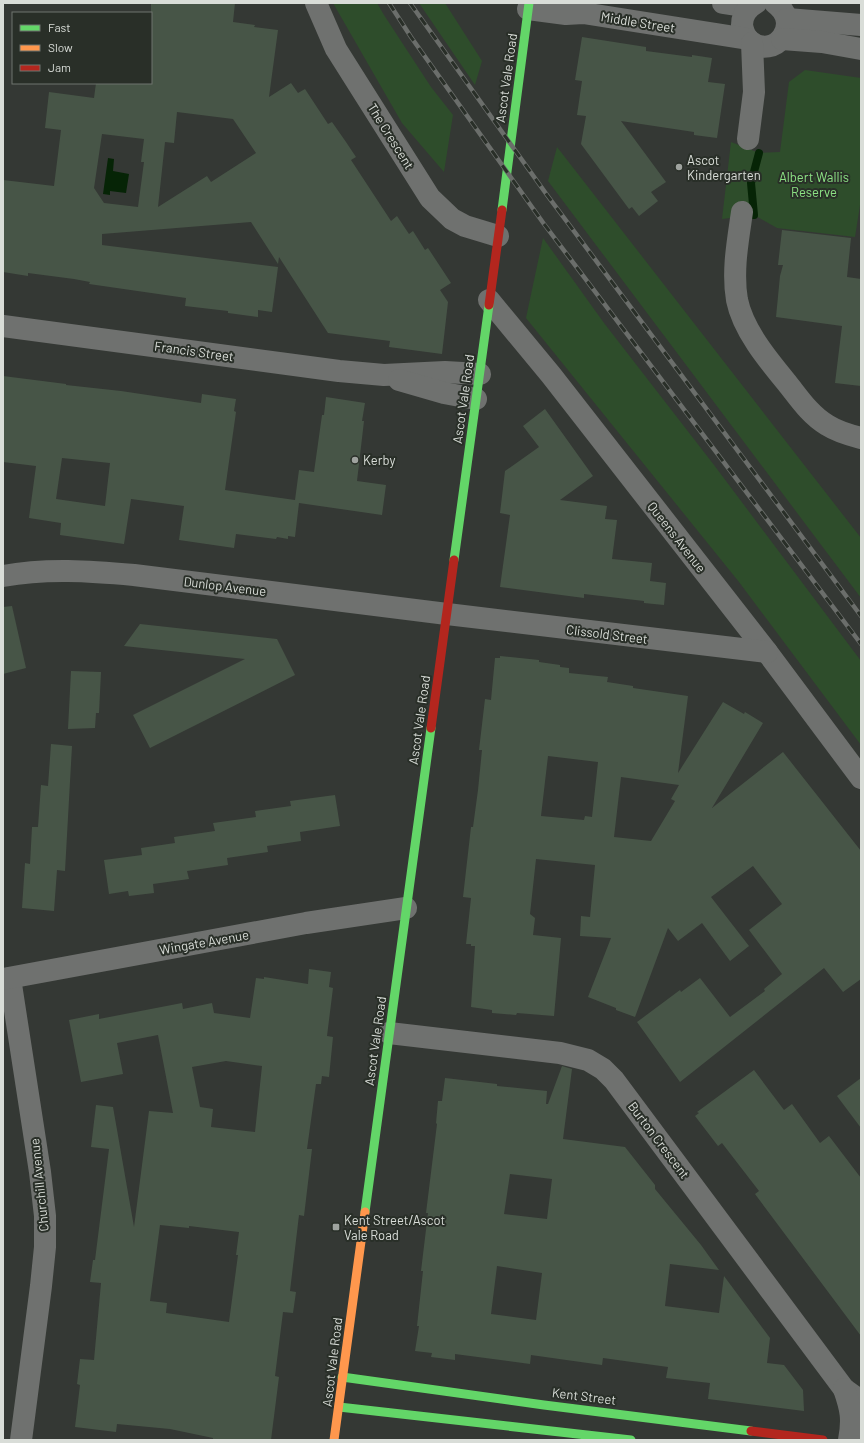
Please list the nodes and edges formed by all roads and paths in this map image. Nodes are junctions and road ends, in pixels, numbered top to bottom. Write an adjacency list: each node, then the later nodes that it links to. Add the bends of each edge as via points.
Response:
1 (316, 3): 10 (street, The Crescent, via 336,49 430,198 452,219 465,226)
2 (723, 3): 3 (street)
3 (753, 4): 5 (street, via 745,12 742,20 744,34)
4 (528, 6): 5 (street, Middle Street, via 566,14); 10 (main road, Ascot Vale Road)
5 (772, 25): 6 (street, Middle Street); 7 (street, Middle Street, via 822,42); 8 (street, via 754,92)
6 (861, 25)
7 (861, 49)
8 (748, 139)
9 (742, 212): 16 (street, via 735,283 737,301 752,336 809,411 845,435)
10 (498, 236): 11 (main road, Ascot Vale Road)
11 (489, 300): 13 (main road, Ascot Vale Road); 19 (street, Queens Avenue, via 551,375)
12 (3, 326): 14 (street, Francis Street)
13 (480, 374): 14 (street, Francis Street, via 445,372); 15 (main road, Ascot Vale Road)
14 (384, 375): 15 (street, Francis Street, via 444,394)
15 (476, 399): 18 (main road, Ascot Vale Road)
16 (861, 438)
17 (3, 576): 18 (street, Dunlop Avenue, via 53,571 98,571)
18 (447, 614): 19 (street, Clissold Street); 21 (main road, Ascot Vale Road)
19 (767, 652): 20 (street, Queens Avenue)
20 (861, 778)
21 (406, 908): 22 (street, Wingate Avenue, via 306,923); 23 (main road, Ascot Vale Road)
22 (6, 978): 27 (street, Churchill Avenue, via 40,1172 45,1216 41,1286)
23 (389, 1033): 24 (main road, Ascot Vale Road); 25 (street, Burton Crescent, via 560,1053 588,1060 603,1069 614,1080)
24 (342, 1377): 26 (main road, Ascot Vale Road); 30 (main road, Kent Street)
25 (852, 1395): 31 (street, Burton Crescent)
26 (339, 1407): 28 (main road, Ascot Vale Road); 29 (main road)
27 (21, 1440)
28 (334, 1440)
29 (631, 1440)
30 (823, 1440)
31 (849, 1440)

